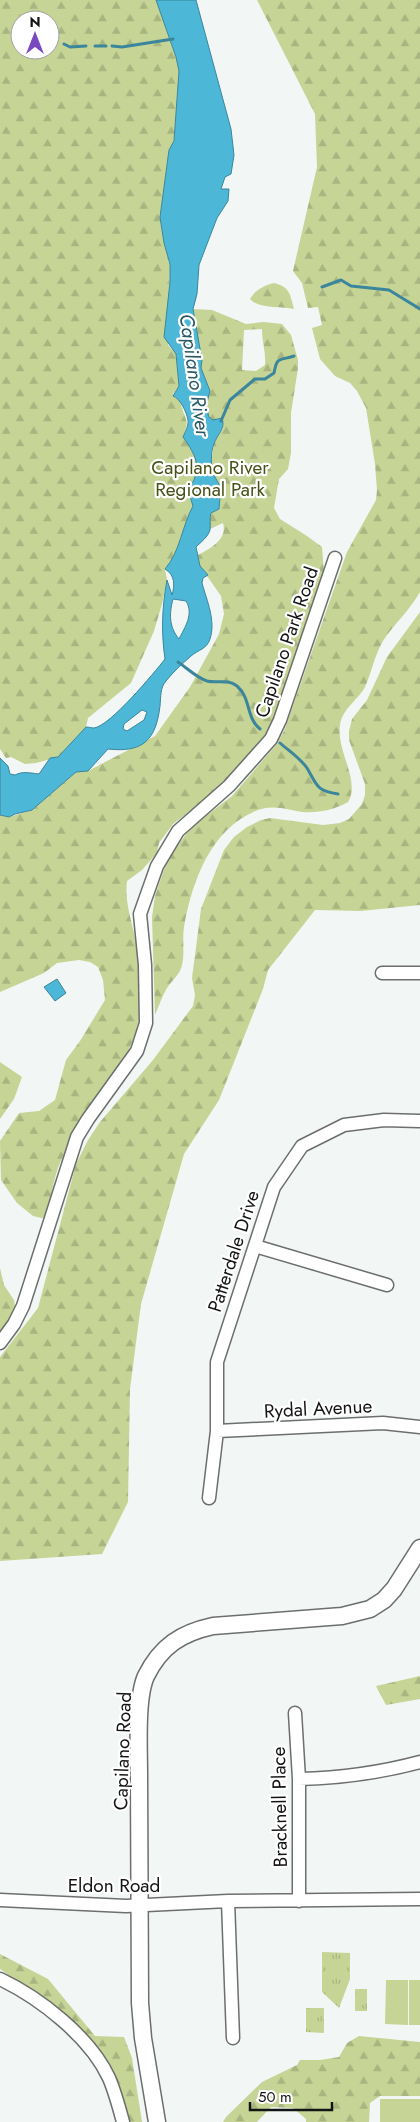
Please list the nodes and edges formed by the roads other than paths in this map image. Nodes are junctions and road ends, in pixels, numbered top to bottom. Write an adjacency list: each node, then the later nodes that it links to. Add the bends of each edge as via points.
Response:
1 (335, 558): 7 (street, Capilano Park Road, via 272,738 229,786 178,831 157,866 140,914 146,1023 138,1051 77,1137 22,1306)
2 (382, 973): 3 (street)
3 (420, 973)
4 (420, 1121): 5 (street, Patterdale Drive, via 384,1120 344,1125 302,1146 274,1187)
5 (255, 1246): 6 (street); 9 (street, Patterdale Drive, via 217,1362)
6 (387, 1285)
7 (0, 1343)
8 (420, 1426): 9 (street, Rydal Avenue, via 383,1424)
9 (216, 1431): 10 (street, Patterdale Drive)
10 (209, 1498)
11 (420, 1548): 19 (main road, Capilano Road, via 394,1589 370,1610 342,1616 194,1630 159,1655 145,1678 141,1698)
12 (295, 1713): 14 (street, Bracknell Place)
13 (420, 1762): 14 (street, via 383,1772)
14 (298, 1779): 18 (street, Bracknell Place)
15 (420, 1899): 18 (street, Eldon Road)
16 (0, 1900): 19 (street, Eldon Road)
17 (228, 1901): 18 (street, Eldon Road); 19 (street, Eldon Road); 21 (street)
18 (300, 1902)
19 (138, 1905): 23 (main road, Capilano Road, via 143,2038)
20 (0, 1979): 22 (street, via 21,1989 85,2042 109,2078)
21 (233, 2038)
22 (124, 2122)
23 (158, 2122)

